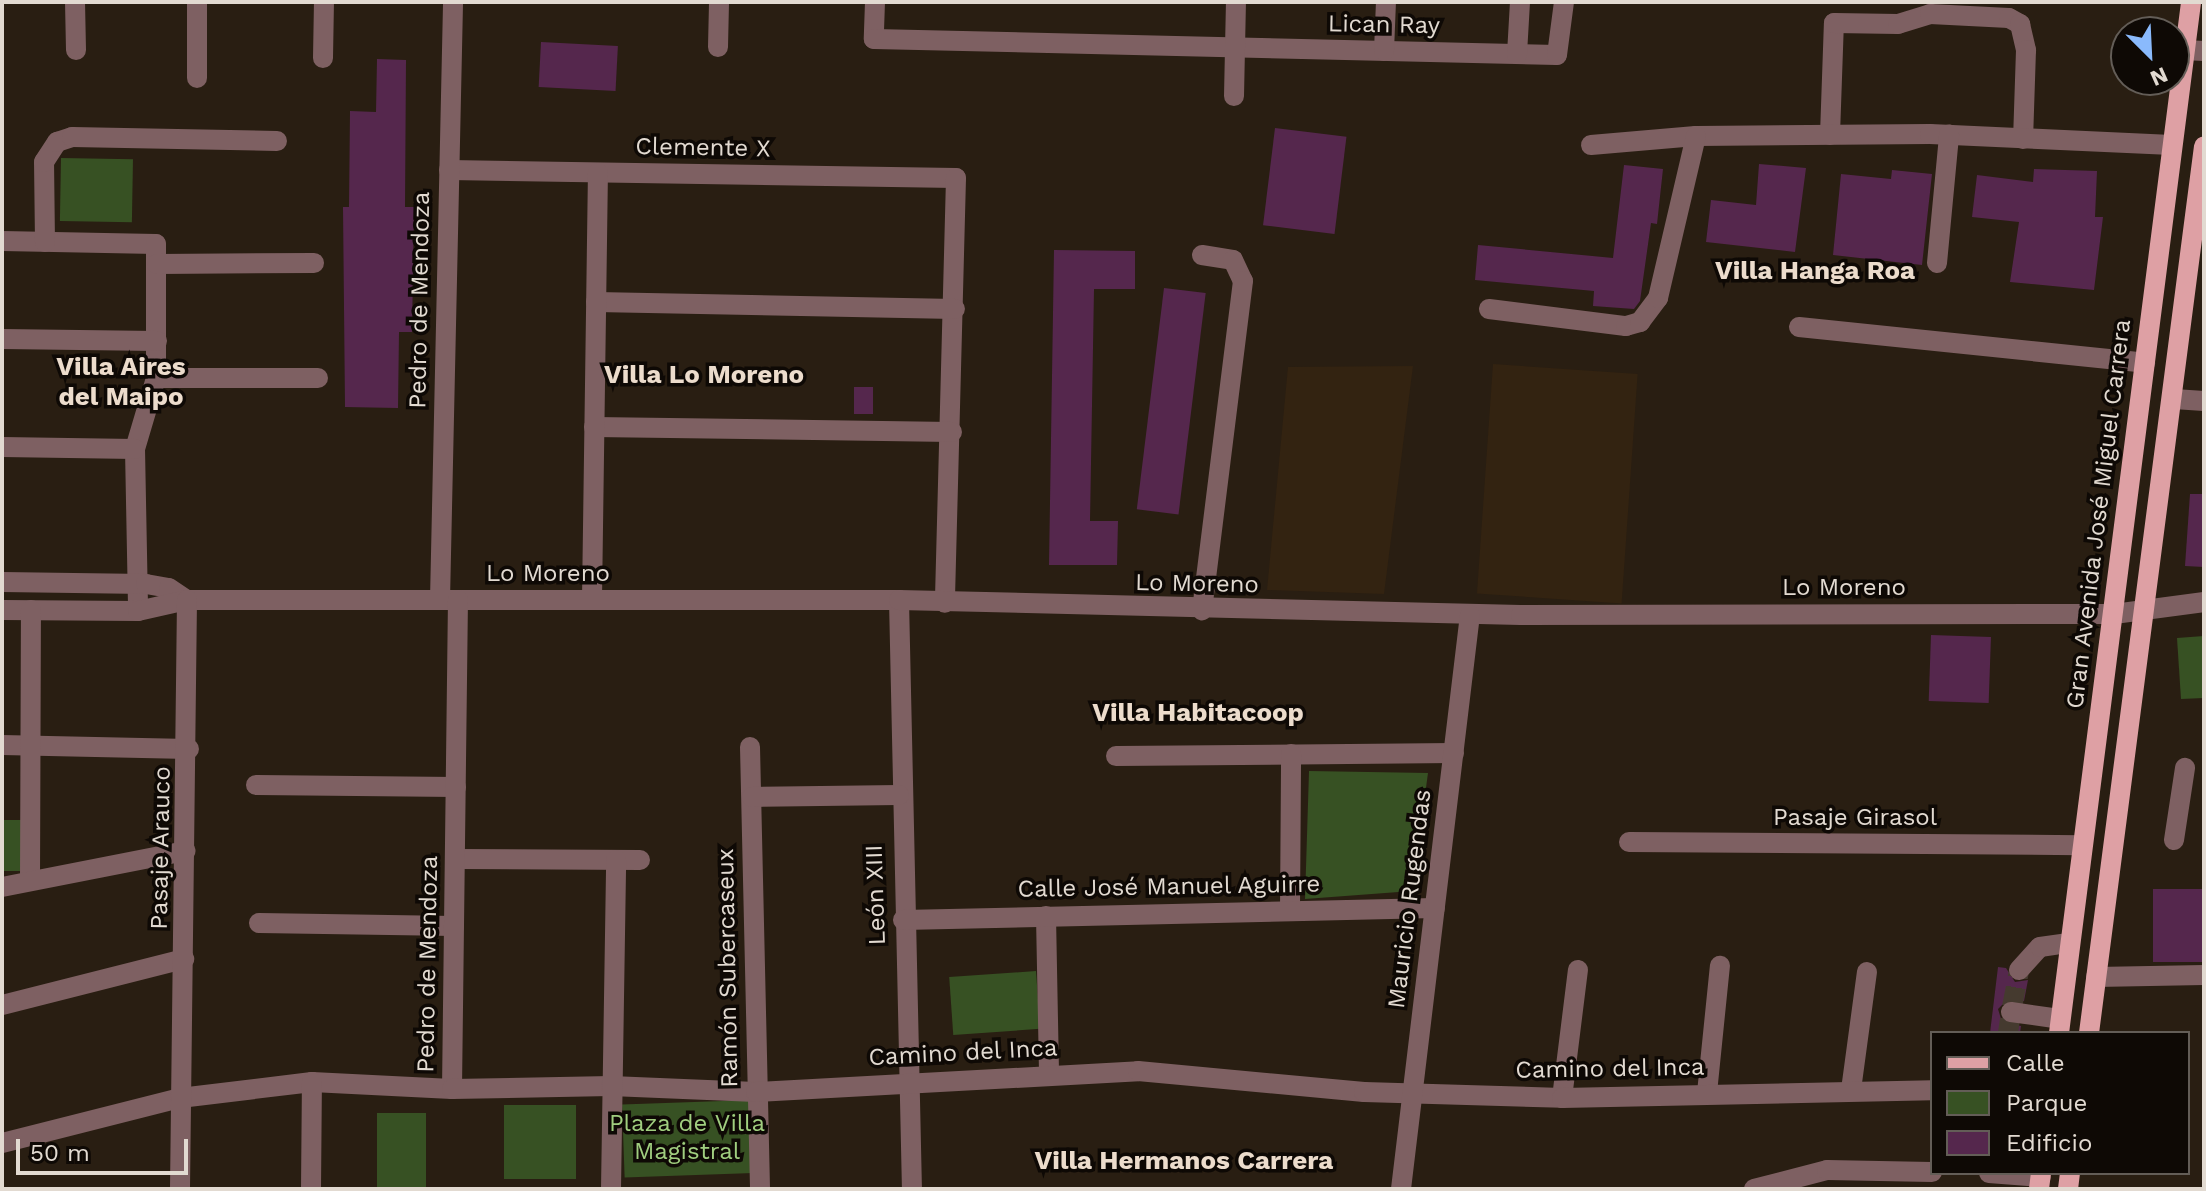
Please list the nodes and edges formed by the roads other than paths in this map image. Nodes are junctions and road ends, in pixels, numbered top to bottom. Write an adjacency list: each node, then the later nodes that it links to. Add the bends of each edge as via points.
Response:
1 (75, 2): 14 (street)
2 (197, 2): 19 (street)
3 (324, 2): 18 (street)
4 (453, 2): 29 (street, Pedro de Mendoza)
5 (719, 2): 12 (street)
6 (875, 2): 13 (street, Lican Ray, via 874,39)
7 (1236, 2): 13 (street)
8 (1386, 2): 15 (street)
9 (1520, 2): 17 (street)
10 (1564, 2): 17 (street, Lican Ray, via 1557,55)
11 (2191, 2): 16 (main road, Gran Avenida José Miguel Carrera)
12 (718, 47)
13 (1235, 47): 15 (street, Lican Ray); 20 (street)
14 (76, 50)
15 (1384, 51): 17 (street, Lican Ray)
16 (2194, 51): 27 (main road, Gran Avenida José Miguel Carrera)
17 (1517, 54)
18 (323, 58)
19 (197, 78)
20 (1234, 96)
21 (1830, 135): 22 (street); 23 (street); 24 (street, via 1834,23 1898,24 1930,14 2009,18 2020,24 2026,50)
22 (1949, 135): 24 (street); 36 (street)
23 (1696, 136): 26 (street); 39 (street, via 1658,298 1640,322 1626,326)
24 (2023, 139): 27 (street)
25 (277, 141): 32 (street, via 72,137 57,142 44,162)
26 (1591, 145)
27 (2172, 145): 43 (main road, Gran Avenida José Miguel Carrera)
28 (2204, 146): 46 (main road)
29 (449, 170): 30 (street, Clemente X); 56 (street, Pedro de Mendoza)
30 (598, 173): 37 (street); 38 (street, Clemente X, via 956,178)
31 (2, 241): 32 (street)
32 (45, 242): 33 (street)
33 (157, 254): 35 (street); 42 (street)
34 (1202, 255): 63 (street, via 1233,260 1243,281)
35 (314, 263)
36 (1937, 263)
37 (596, 302): 38 (street); 48 (street)
38 (955, 309): 49 (street)
39 (1489, 309)
40 (1799, 327): 43 (street)
41 (2, 339): 42 (street)
42 (157, 341): 44 (street)
43 (2145, 363): 65 (main road, Gran Avenida José Miguel Carrera)
44 (156, 378): 45 (street); 51 (street)
45 (318, 378)
46 (2174, 399): 47 (street); 60 (main road)
47 (2204, 401)
48 (594, 427): 49 (street); 54 (street)
49 (952, 432): 59 (street)
50 (2, 447): 51 (street)
51 (135, 449): 53 (street)
52 (2, 582): 53 (street, Lo Moreno)
53 (137, 584): 55 (street, Lo Moreno, via 169,588); 64 (street)
54 (592, 599): 56 (street, Lo Moreno); 57 (street, Lo Moreno)
55 (187, 600): 56 (street, Lo Moreno); 64 (street, Lo Moreno); 70 (street, Pasaje Arauco)
56 (449, 600): 76 (street, Pedro de Mendoza)
57 (899, 600): 59 (street, Lo Moreno); 77 (street, León XIII)
58 (2204, 602): 60 (street, Lo Moreno)
59 (945, 603): 63 (street, Lo Moreno)
60 (2147, 607): 65 (street, Lo Moreno); 101 (main road)
61 (2, 610): 62 (street, Lo Moreno)
62 (31, 610): 64 (street, Lo Moreno); 68 (street)
63 (1202, 610): 66 (street, Lo Moreno)
64 (138, 611)
65 (2114, 614): 66 (street, Lo Moreno); 81 (main road, Gran Avenida José Miguel Carrera)
66 (1470, 615): 71 (street, Mauricio Rugendas)
67 (2, 745): 68 (street)
68 (28, 745): 70 (street); 86 (street)
69 (750, 747): 78 (street, Ramón Subercaseux)
70 (189, 749): 82 (street, Pasaje Arauco)
71 (1454, 753): 72 (street); 88 (street, Mauricio Rugendas)
72 (1291, 754): 73 (street); 89 (street)
73 (1116, 756)
74 (2185, 768): 79 (street)
75 (256, 785): 76 (street)
76 (456, 787): 83 (street, Pedro de Mendoza)
77 (899, 795): 78 (street); 91 (street, León XIII)
78 (752, 797): 113 (street, Ramón Subercaseux)
79 (2174, 840)
80 (1629, 842): 81 (street, Pasaje Girasol)
81 (2081, 845): 94 (main road, Gran Avenida José Miguel Carrera)
82 (186, 851): 86 (street); 95 (street, Pasaje Arauco)
83 (455, 859): 84 (street); 93 (street, Pedro de Mendoza)
84 (616, 860): 85 (street); 109 (street)
85 (640, 860)
86 (30, 881): 87 (street)
87 (2, 887)
88 (1435, 908): 89 (street, Calle José Manuel Aguirre); 115 (street, Mauricio Rugendas)
89 (1290, 910): 90 (street, Calle José Manuel Aguirre)
90 (1046, 916): 91 (street, Calle José Manuel Aguirre); 106 (street)
91 (903, 920): 108 (street, León XIII)
92 (259, 923): 93 (street)
93 (454, 926): 110 (street, Pedro de Mendoza)
94 (2069, 943): 98 (street, via 2040,947); 104 (main road, Gran Avenida José Miguel Carrera)
95 (184, 959): 102 (street); 116 (street, Pasaje Arauco)
96 (1720, 966): 114 (street)
97 (1578, 970): 117 (street)
98 (2019, 970)
99 (1867, 972): 111 (street)
100 (2204, 975): 101 (street)
101 (2096, 977): 105 (main road)
102 (2, 1005)
103 (2011, 1013): 104 (street)
104 (2059, 1026)
105 (2089, 1031)
106 (1049, 1074): 108 (street, Camino del Inca); 115 (street, Camino del Inca, via 1178,1073)
107 (312, 1082): 110 (street, Camino del Inca); 116 (street, Camino del Inca); 123 (street)
108 (908, 1082): 113 (street, Camino del Inca); 126 (street, León XIII)
109 (611, 1086): 110 (street, Camino del Inca); 113 (street, Camino del Inca); 124 (street)
110 (452, 1089)
111 (1851, 1090): 112 (street, Camino del Inca); 114 (street, Camino del Inca)
112 (1930, 1090)
113 (756, 1092): 125 (street, Ramón Subercaseux)
114 (1707, 1093): 117 (street, Camino del Inca)
115 (1411, 1094): 117 (street, Camino del Inca); 127 (street, Mauricio Rugendas)
116 (180, 1098): 118 (street, Camino del Inca); 122 (street, Pasaje Arauco)
117 (1562, 1098)
118 (2, 1143)
119 (1930, 1172): 128 (street, via 1827,1170)
120 (2004, 1175): 121 (street)
121 (2041, 1180)
122 (180, 1189)
123 (311, 1189)
124 (611, 1189)
125 (760, 1189)
126 (912, 1189)
127 (1401, 1189)
128 (1754, 1189)

